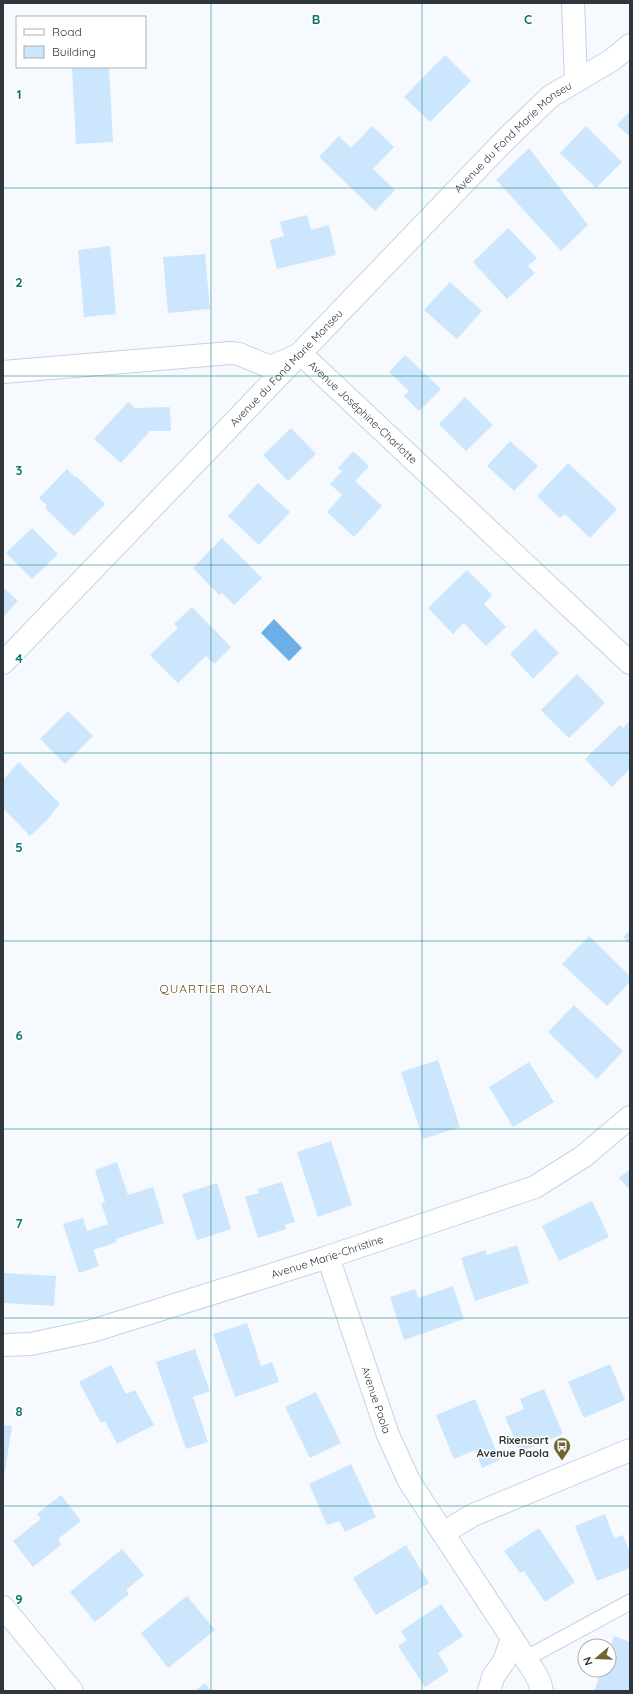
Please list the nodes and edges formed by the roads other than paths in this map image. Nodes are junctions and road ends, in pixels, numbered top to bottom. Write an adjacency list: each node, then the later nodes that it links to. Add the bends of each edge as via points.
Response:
1 (573, 3): 3 (street, Avenue du Fond Marie Monseu)
2 (630, 45): 3 (street, Avenue du Fond Marie Monseu, via 612,60)
3 (576, 81): 4 (street, Avenue du Fond Marie Monseu, via 551,96 504,141)
4 (301, 354): 5 (street, Avenue Joséphine-Charlotte, via 270,367 239,354 230,353); 6 (street, Avenue Joséphine-Charlotte); 7 (street, Avenue du Fond Marie Monseu)
5 (3, 372)
6 (630, 663)
7 (3, 664)
8 (630, 1117): 9 (street, Avenue Marie-Christine, via 584,1156 535,1186)
9 (328, 1257): 10 (street, Avenue Marie-Christine, via 92,1331 31,1344); 12 (street, Avenue Paola, via 388,1435 409,1481)
10 (3, 1345)
11 (630, 1450): 12 (street, via 473,1515)
12 (444, 1533): 15 (street, Avenue Paola)
13 (630, 1602): 16 (lane)
14 (3, 1608): 17 (street)
15 (512, 1639): 16 (street, Avenue Paola); 18 (street, via 504,1661 493,1676)
16 (525, 1659): 19 (street, Avenue Paola)
17 (72, 1691)
18 (489, 1691)
19 (542, 1691)

